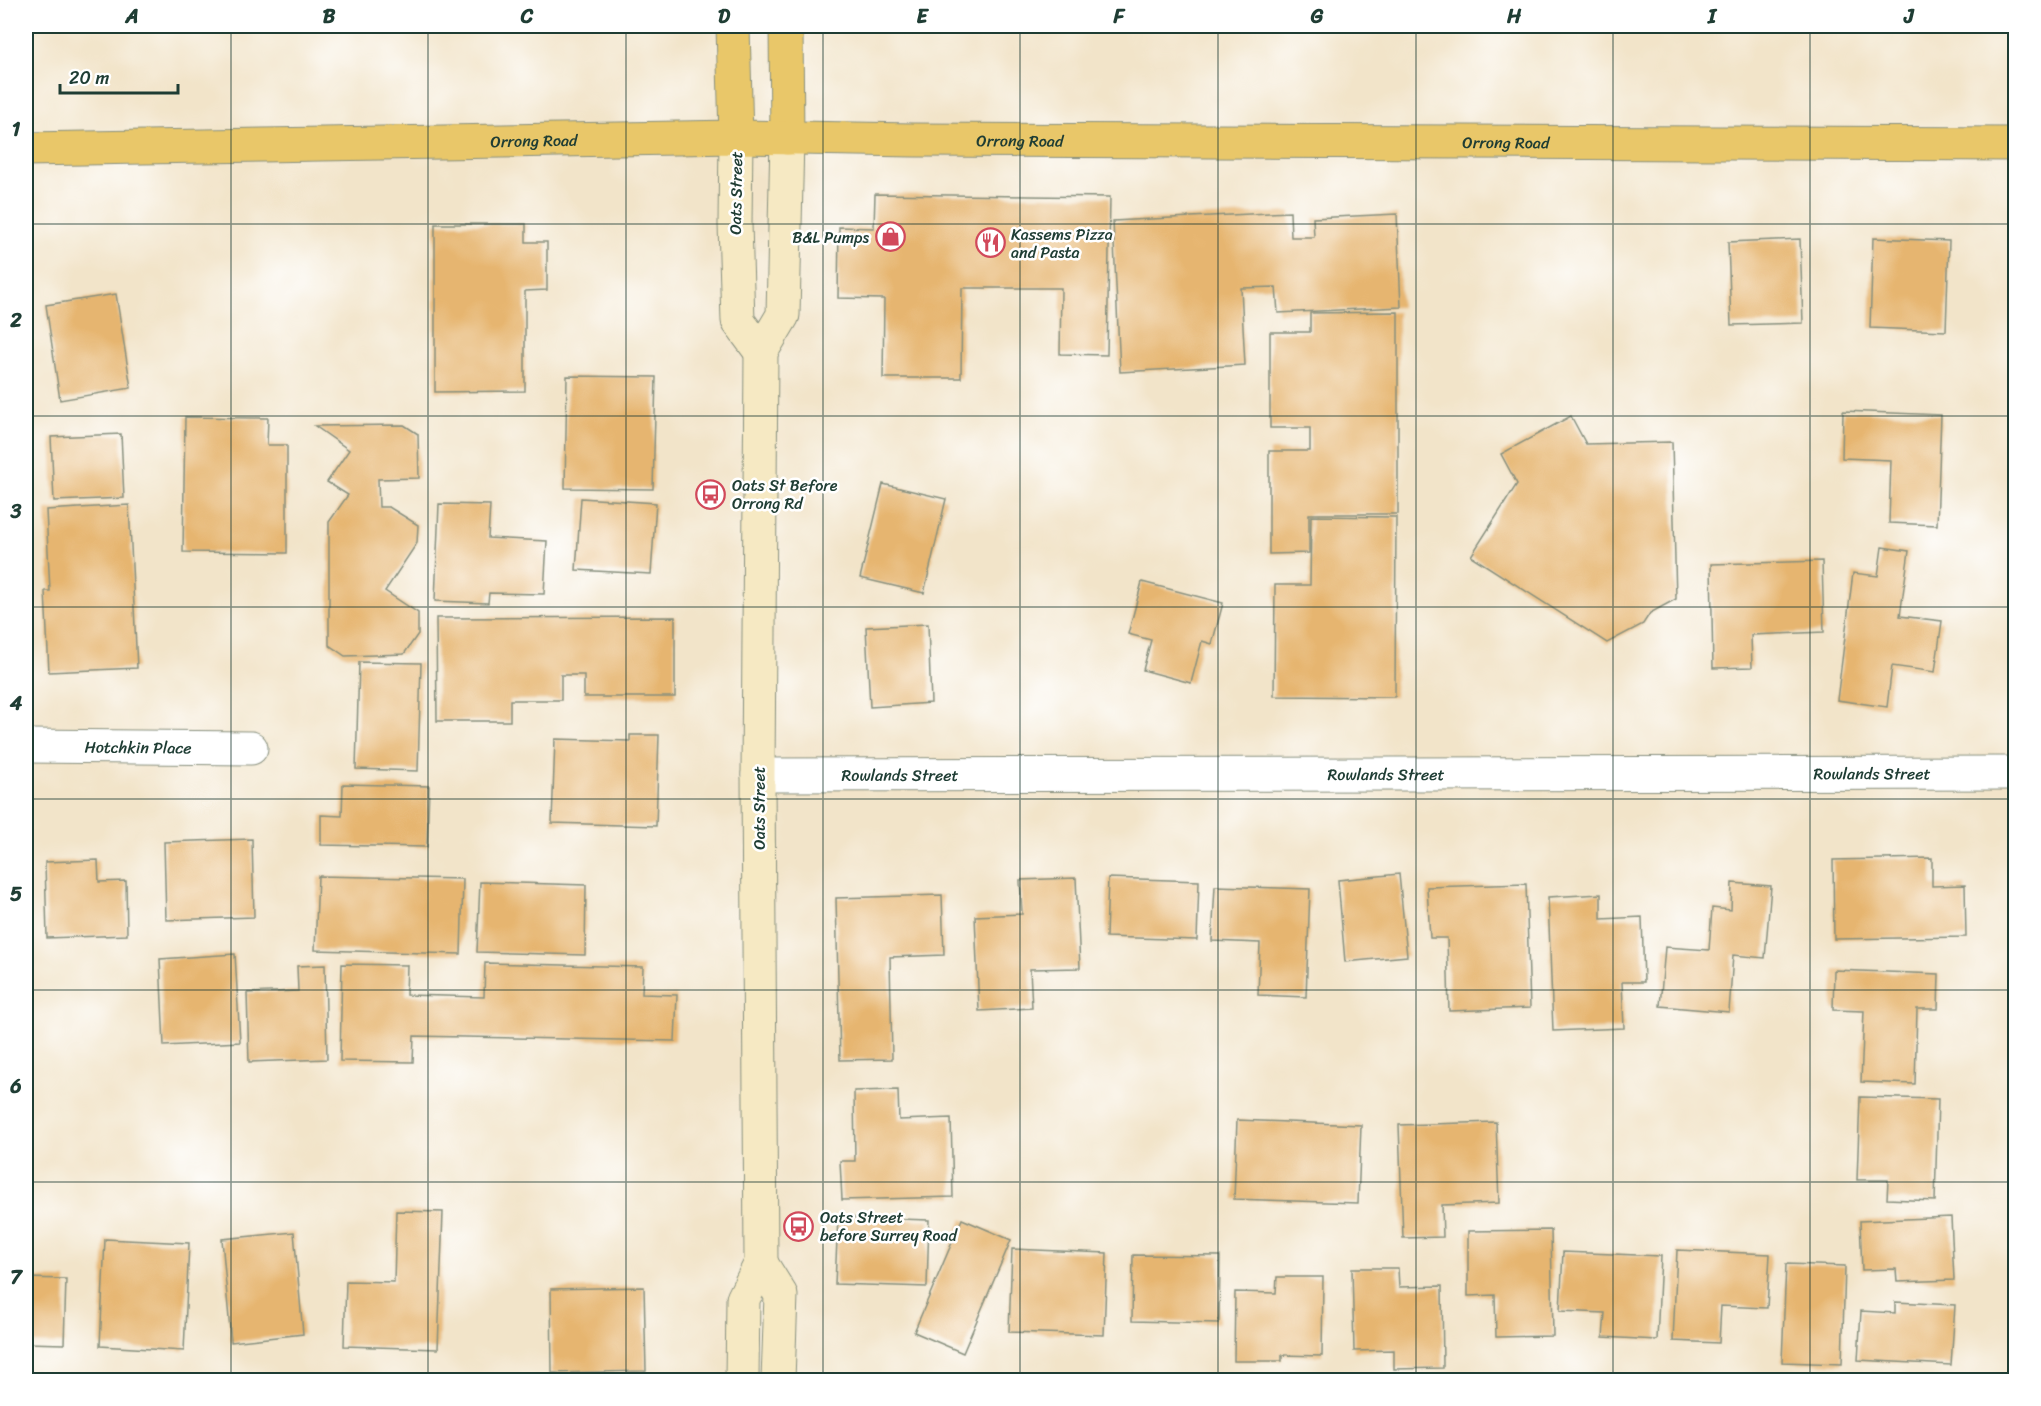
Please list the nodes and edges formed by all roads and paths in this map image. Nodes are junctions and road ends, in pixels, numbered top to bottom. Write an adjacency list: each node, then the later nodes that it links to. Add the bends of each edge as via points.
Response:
1 (733, 26): 3 (main road, Oats Street)
2 (786, 26): 4 (main road)
3 (736, 137): 4 (main road, Orrong Road); 6 (main road, Orrong Road); 7 (street, Oats Street, via 738,321)
4 (787, 138): 5 (main road, Orrong Road); 7 (street, via 783,315)
5 (2016, 144)
6 (26, 148)
7 (760, 352): 11 (street, Oats Street)
8 (26, 746): 9 (street, Hotchkin Place)
9 (251, 748)
10 (2016, 774): 11 (street, Rowlands Street)
11 (758, 775): 12 (street, Oats Street)
12 (761, 1263): 13 (street, Oats Street, via 743,1299); 14 (street, via 781,1295)
13 (742, 1380)
14 (778, 1380)

